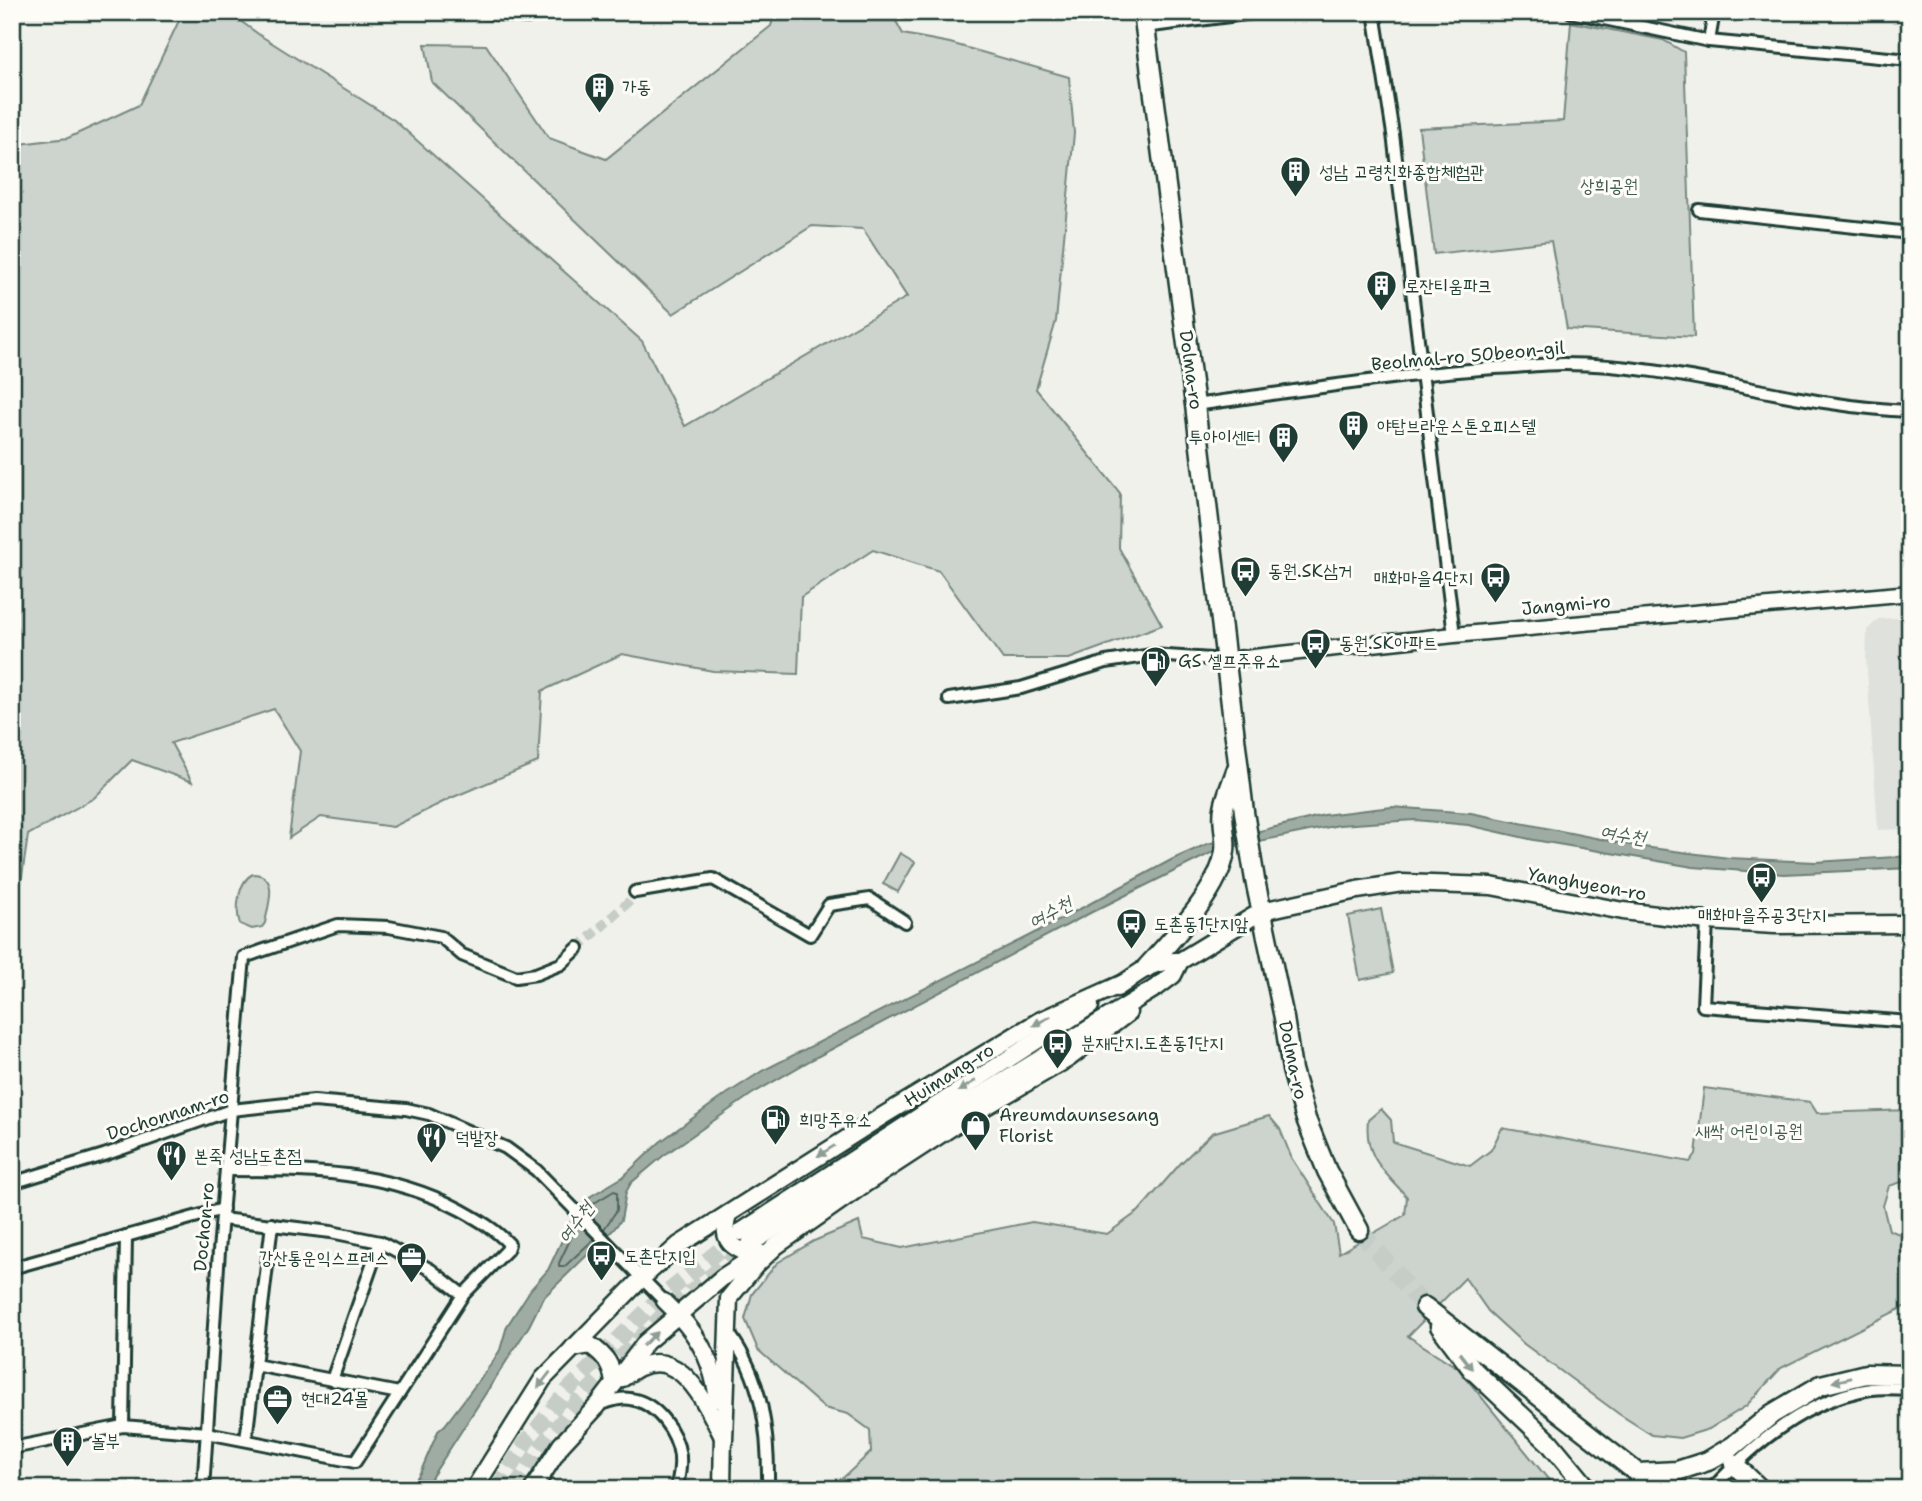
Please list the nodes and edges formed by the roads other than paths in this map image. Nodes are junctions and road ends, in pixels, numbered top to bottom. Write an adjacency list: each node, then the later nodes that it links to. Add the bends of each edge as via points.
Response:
1 (483, 12): 2 (street, via 527,17)
2 (546, 12)
3 (1261, 12): 7 (street)
4 (1374, 12): 12 (street)
5 (1571, 12): 8 (street)
6 (1714, 12): 8 (street)
7 (1143, 20): 13 (main road, Dolma-ro)
8 (1709, 41): 9 (street)
9 (1910, 60)
10 (1699, 210): 11 (street)
11 (1910, 233)
12 (1422, 373): 13 (street, Beolmal-ro 50beon-gil); 14 (street, Beolmal-ro 50beon-gil, via 1564,364 1665,371); 16 (street)
13 (1195, 405): 17 (main road, Dolma-ro)
14 (1910, 411)
15 (1910, 593): 16 (street, Jangmi-ro)
16 (1454, 635): 17 (street, Jangmi-ro)
17 (1227, 660): 18 (street, via 1152,655 1106,662 1021,688); 19 (main road, Dolma-ro)
18 (949, 699)
19 (1239, 765): 21 (main road, Dolma-ro); 27 (main road, via 1224,809 1223,860 1199,905)
20 (635, 892): 23 (street, via 713,879 810,935 829,905 849,901 870,899)
21 (1262, 911): 22 (main road, Yanghyeon-ro, via 1402,883 1491,886 1623,911); 26 (main road, Huimang-ro); 38 (main road, Dolma-ro, via 1292,1070 1306,1119)
22 (1707, 920): 24 (main road, Yanghyeon-ro, via 1775,925); 30 (street, via 1703,1006)
23 (905, 922)
24 (1910, 923)
25 (579, 948): 31 (street, Dochon-ro, via 561,964 516,977 462,955 441,937 389,927 338,925 244,957)
26 (1181, 961): 27 (main road, Huimang-ro, via 1164,960); 29 (main road, Huimang-ro, via 1173,975)
27 (1146, 968): 28 (main road, Huimang-ro)
28 (1126, 982): 35 (main road, one-way to 35, via 1040,1021); 41 (main road, Huimang-ro, one-way to 41)
29 (1157, 986): 36 (main road, via 1121,1020 1069,1058 964,1118); 41 (main road, Huimang-ro)
30 (1910, 1022)
31 (231, 1110): 32 (street, Dochon-ro); 33 (street, Dochonnam-ro); 43 (street, Dochonnam-ro, via 314,1101 429,1114 506,1148 536,1170)
32 (226, 1170): 34 (street, Dochon-ro); 44 (street, via 362,1177 443,1200 486,1223 509,1244)
33 (12, 1182)
34 (222, 1214): 37 (street); 39 (street); 57 (street, Dochon-ro)
35 (728, 1214): 41 (main road, via 727,1239 742,1252); 43 (main road, via 679,1245)
36 (821, 1214): 41 (main road); 47 (main road, via 776,1246 729,1298)
37 (272, 1224): 40 (street); 49 (street)
38 (1359, 1230)
39 (126, 1236): 42 (street); 56 (street)
40 (380, 1242): 44 (street, via 431,1270); 51 (street)
41 (749, 1244): 46 (main road, via 723,1277)
42 (12, 1268)
43 (642, 1278): 45 (street); 48 (main road)
44 (463, 1295): 54 (street)
45 (664, 1301): 46 (street)
46 (678, 1315): 52 (main road, one-way to 46, via 646,1342); 59 (main road, via 710,1360)
47 (727, 1331): 59 (main road); 68 (street, via 757,1383 768,1438)
48 (573, 1348): 52 (main road, via 590,1345 601,1352 609,1362); 64 (main road, one-way to 64, via 543,1379)
49 (255, 1365): 51 (street); 58 (street)
50 (1910, 1376): 62 (main road, one-way to 62, via 1866,1374 1821,1385 1708,1461 1677,1471)
51 (332, 1380): 54 (street)
52 (614, 1384): 55 (main road)
53 (1910, 1389): 61 (street, via 1874,1388 1832,1400 1767,1437)
54 (398, 1392): 58 (street, via 355,1462)
55 (598, 1405): 59 (main road, via 626,1376 650,1364 665,1363 686,1376); 65 (main road, via 561,1445); 66 (street, via 626,1398 639,1400 665,1421 680,1457)
56 (123, 1426): 57 (street); 60 (street)
57 (207, 1433): 58 (street); 63 (street, Dochon-ro)
58 (246, 1440)
59 (724, 1440): 67 (main road)
60 (12, 1448)
61 (1734, 1464): 71 (street); 72 (main road)
62 (1637, 1473): 69 (main road, one-way to 69, via 1425,1307 1473,1370 1549,1442); 70 (main road)
63 (203, 1489)
64 (474, 1489)
65 (533, 1489)
66 (676, 1489)
67 (722, 1489)
68 (768, 1489)
69 (1588, 1489)
70 (1658, 1489)
71 (1712, 1489)
72 (1760, 1489)

